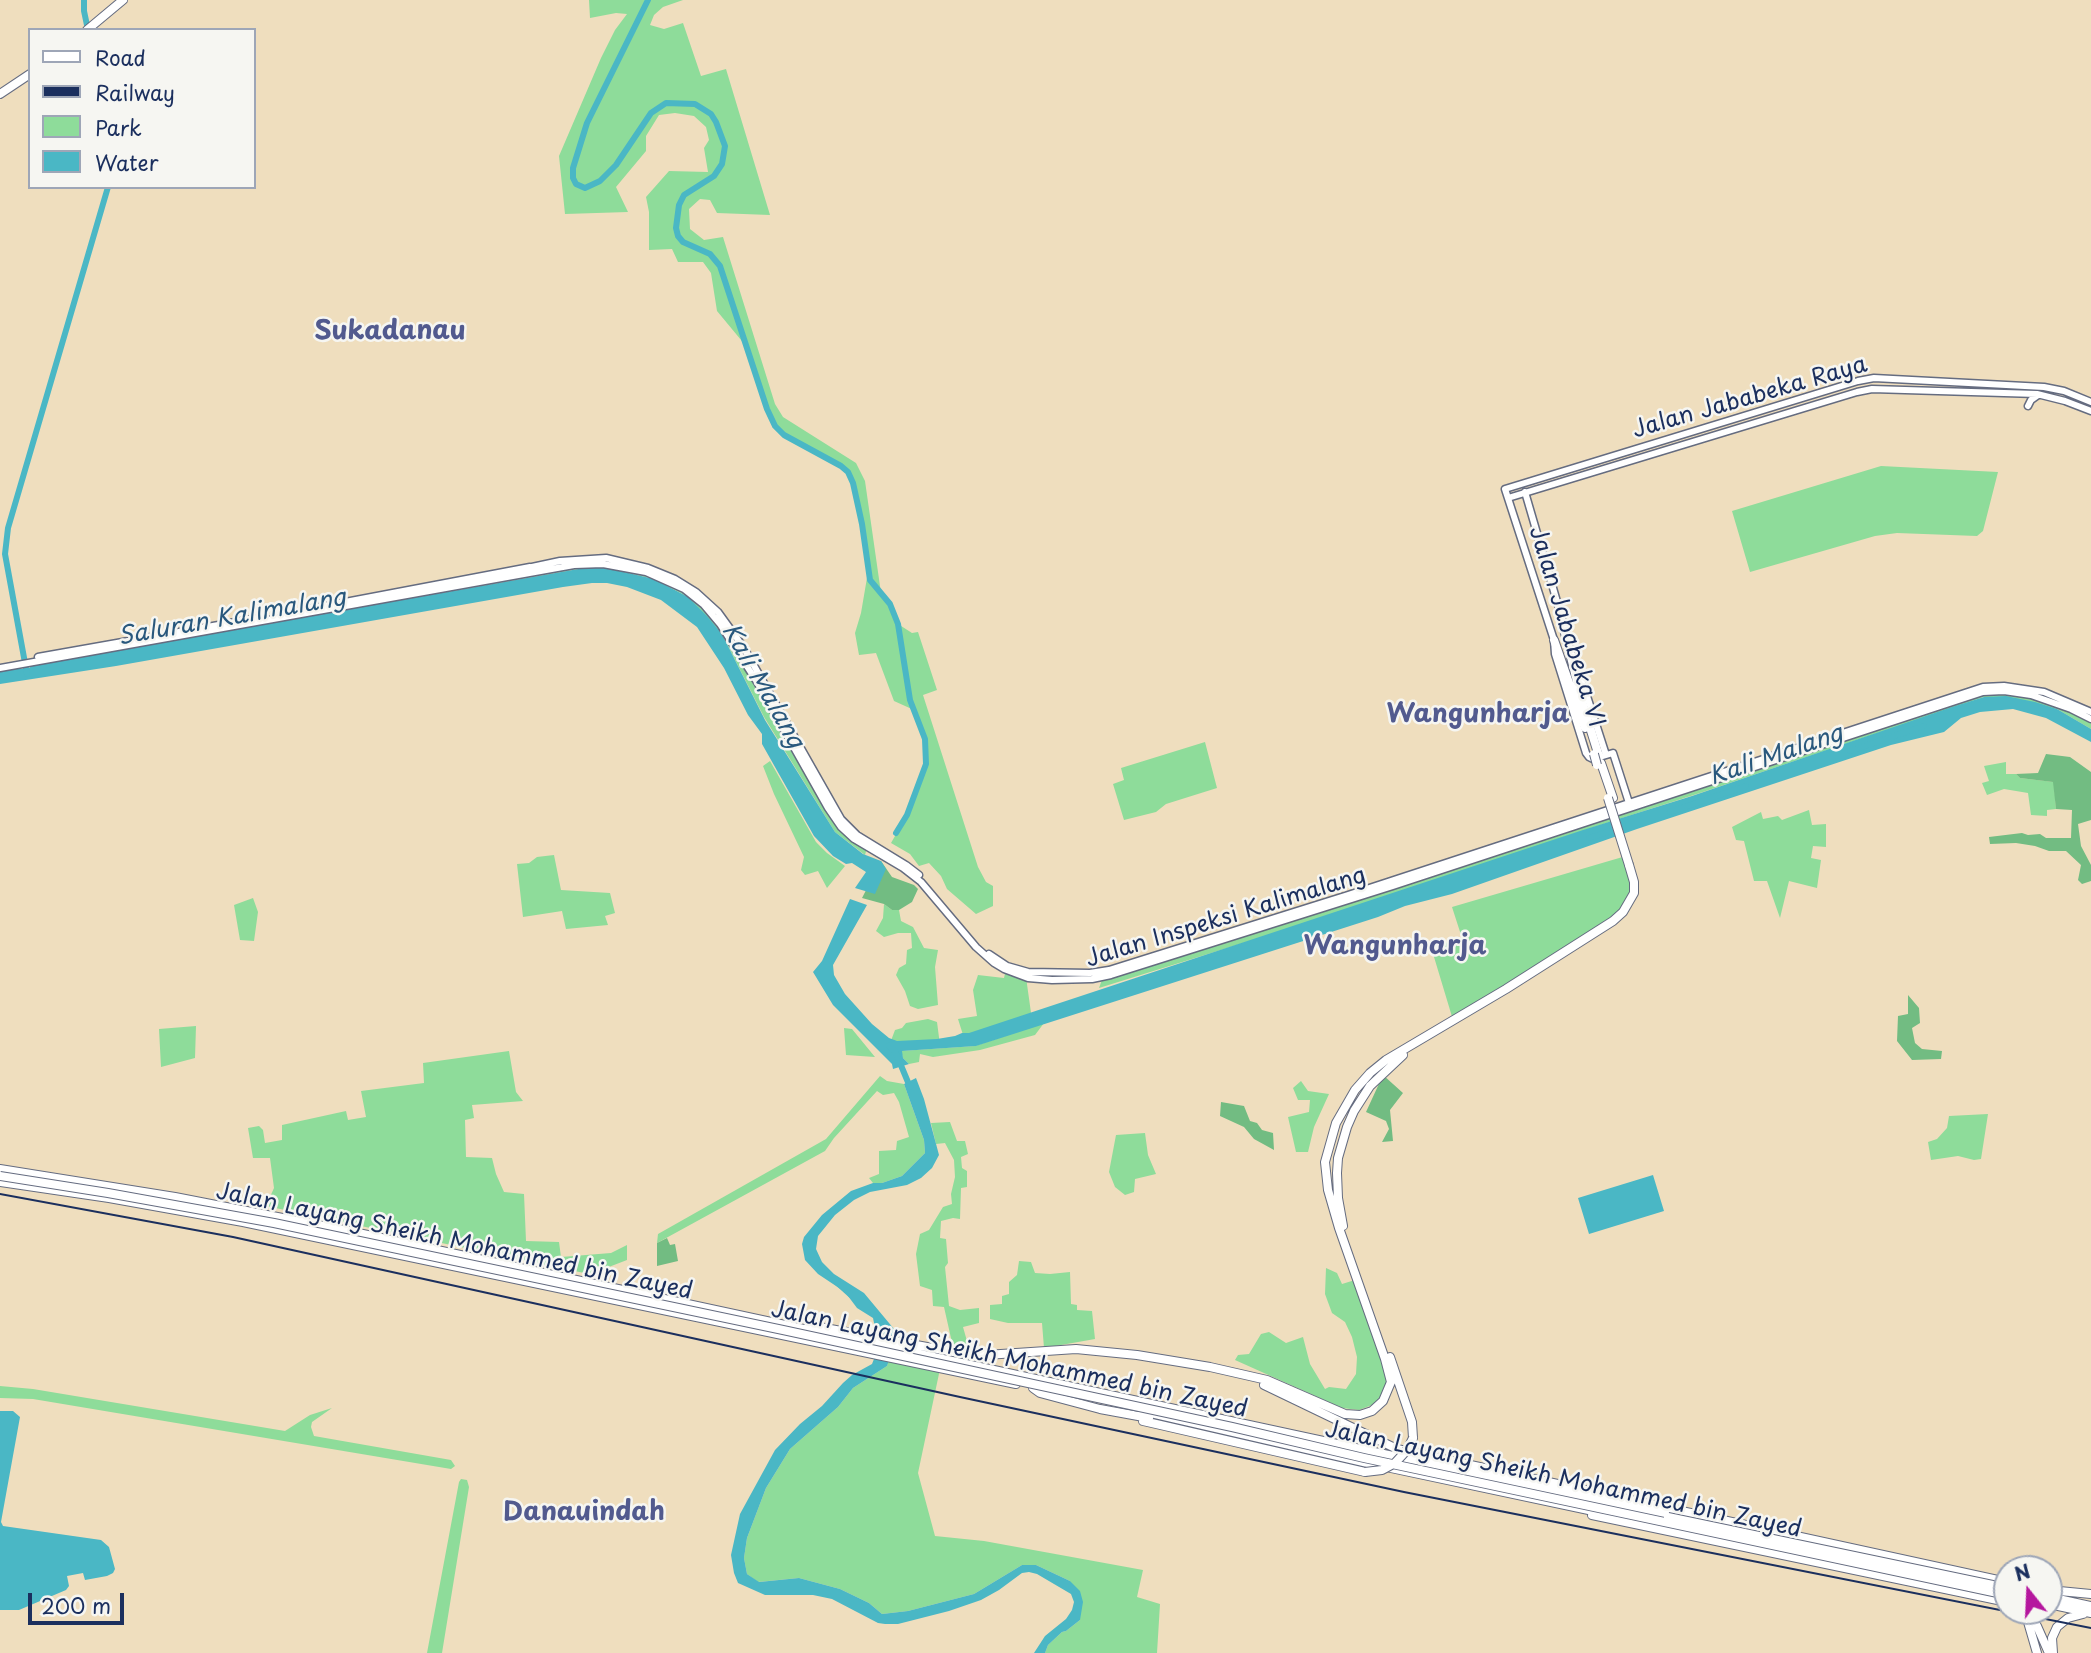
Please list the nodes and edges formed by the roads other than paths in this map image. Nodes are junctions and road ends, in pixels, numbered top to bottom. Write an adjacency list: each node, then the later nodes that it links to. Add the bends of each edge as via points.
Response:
1 (123, 0): 3 (highway)
2 (130, 0): 4 (highway)
3 (92, 28)
4 (92, 28)
5 (28, 76): 7 (highway)
6 (28, 80): 7 (highway)
7 (0, 97)
8 (2040, 395): 10 (main road); 11 (main road, Jalan Jababeka Raya); 12 (main road, Jalan Jababeka Raya, via 1872,389)
9 (1776, 406): 11 (main road, Jalan Jababeka Raya, via 1874,378 2044,387 2064,391); 12 (main road, via 1774,412); 13 (main road, Jalan Jababeka Raya)
10 (2028, 406)
11 (2090, 407)
12 (1780, 415): 14 (main road, Jalan Jababeka Raya)
13 (1646, 446): 14 (main road, via 1651,449); 15 (main road, Jalan Jababeka Raya)
14 (1648, 455): 17 (main road, Jalan Jababeka Raya)
15 (1523, 483): 16 (main road, Jalan Jababeka Raya); 17 (main road, Jalan Jababeka VI)
16 (1505, 489): 18 (main road, Jalan Jababeka VI)
17 (1525, 493): 18 (main road, Jalan Jababeka Raya); 19 (main road, Jalan Jababeka VI)
18 (1509, 501): 19 (main road); 25 (main road, Jalan Jababeka VI)
19 (1528, 501): 24 (main road, Jalan Jababeka VI)
20 (616, 563): 21 (main road, Jalan Inspeksi Kalimalang, via 585,558); 22 (main road, Jalan Inspeksi Kalimalang); 30 (main road, Jalan Inspeksi Kalimalang, via 647,570 684,589 713,615 774,706 848,834 895,861 924,885 987,957 1028,978 1103,977)
21 (532, 567): 22 (main road); 23 (main road, Jalan Inspeksi Kalimalang)
22 (526, 573): 23 (main road, Jalan Inspeksi Kalimalang)
23 (497, 576): 26 (main road, Jalan Inspeksi Kalimalang)
24 (1563, 625): 29 (highway)
25 (1554, 640): 29 (highway)
26 (0, 666)
27 (2086, 712): 28 (main road, Jalan Inspeksi Kalimalang); 30 (main road, Jalan Inspeksi Kalimalang, via 2020,693 1979,690)
28 (2091, 719)
29 (1599, 758): 30 (main road, Jalan Jababeka VI, via 1613,753); 31 (highway, bridge, via 1632,865 1634,893 1613,921)
30 (1630, 805)
31 (1449, 1026): 35 (highway, via 1405,1047 1370,1073 1345,1106 1325,1162 1332,1208 1388,1367 1391,1382 1385,1399 1366,1413 1345,1414); 37 (highway, bridge, via 1394,1061 1370,1086 1350,1120 1338,1158 1344,1228 1412,1422 1413,1438 1407,1450 1382,1470 1365,1472)
32 (0, 1172): 34 (highway, via 261,1213); 39 (highway, Jalan Layang Sheikh Mohammed bin Zayed, bridge, via 331,1232); 43 (highway, Jalan Layang Sheikh Mohammed bin Zayed, bridge, via 783,1330)
33 (0, 1182): 36 (highway, bridge, via 243,1222)
34 (910, 1348): 35 (highway, via 972,1355 1102,1350); 40 (highway)
35 (1256, 1379): 38 (highway, via 1398,1449)
36 (1033, 1388): 37 (highway); 44 (highway)
37 (1134, 1417): 45 (highway)
38 (1993, 1579)
39 (1993, 1585)
40 (1993, 1585)
41 (2063, 1591): 42 (highway)
42 (2091, 1594)
43 (1993, 1597)
44 (1993, 1597)
45 (1993, 1597)
46 (2063, 1600): 47 (highway)
47 (2091, 1606)
48 (2063, 1608): 49 (highway)
49 (2088, 1614): 53 (highway, via 2068,1618 2057,1627)
50 (2029, 1625): 52 (highway)
51 (2036, 1625): 53 (highway)
52 (2037, 1653)
53 (2051, 1653)

